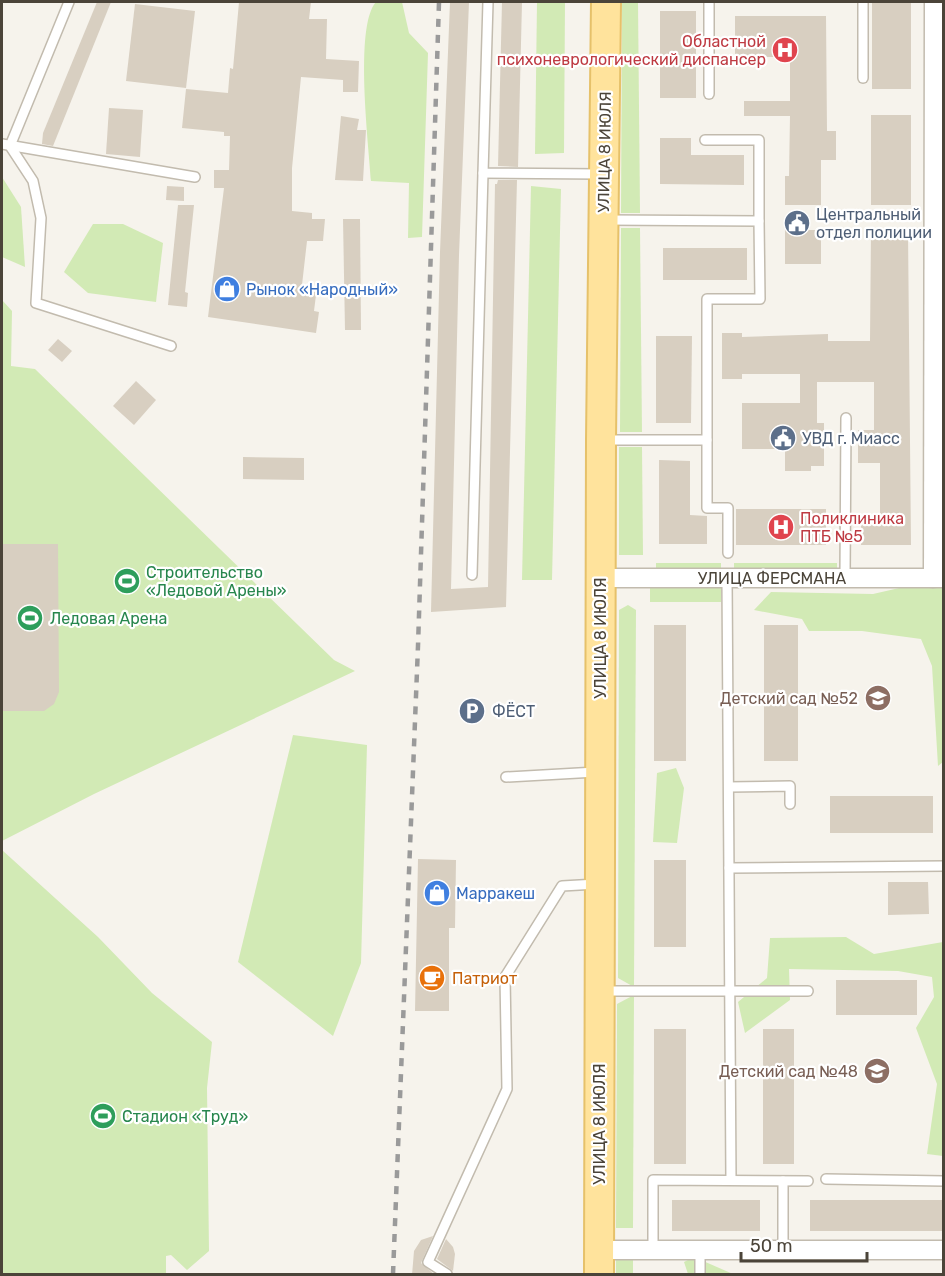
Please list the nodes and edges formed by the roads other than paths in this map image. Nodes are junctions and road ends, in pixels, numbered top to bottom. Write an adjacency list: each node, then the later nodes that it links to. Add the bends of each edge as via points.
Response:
1 (69, 2): 11 (lane)
2 (488, 2): 12 (lane)
3 (606, 2): 13 (main road, УЛИЦА 8 ИЮЛЯ)
4 (709, 2): 8 (lane)
5 (863, 2): 7 (lane)
6 (934, 2): 9 (street)
7 (863, 78)
8 (709, 94)
9 (938, 130): 18 (street)
10 (705, 140): 16 (lane, via 759,140)
11 (6, 145): 14 (lane); 17 (lane, via 33,181 41,218 36,303)
12 (483, 173): 13 (lane); 24 (lane)
13 (603, 174): 15 (main road, УЛИЦА 8 ИЮЛЯ)
14 (195, 177)
15 (603, 220): 16 (lane); 20 (main road, УЛИЦА 8 ИЮЛЯ)
16 (759, 221): 21 (lane, via 760,299 707,299)
17 (171, 346)
18 (938, 374): 22 (street)
19 (846, 418): 27 (lane)
20 (601, 440): 21 (lane); 25 (main road, УЛИЦА 8 ИЮЛЯ)
21 (707, 440): 23 (lane, via 707,508 728,508)
22 (938, 488): 28 (street)
23 (728, 554)
24 (472, 575)
25 (601, 578): 26 (street, УЛИЦА ФЕРСМАНА); 29 (main road, УЛИЦА 8 ИЮЛЯ)
26 (727, 578): 27 (street, УЛИЦА ФЕРСМАНА); 31 (lane)
27 (845, 578): 28 (street, УЛИЦА ФЕРСМАНА)
28 (938, 578)
29 (600, 772): 30 (lane); 35 (main road, УЛИЦА 8 ИЮЛЯ)
30 (506, 777)
31 (729, 787): 32 (lane, via 790,786); 34 (lane)
32 (790, 804)
33 (944, 866): 34 (lane)
34 (729, 868): 37 (lane)
35 (600, 884): 36 (main road, УЛИЦА 8 ИЮЛЯ); 49 (lane, via 562,886 505,976 507,1089 428,1262)
36 (600, 991): 37 (lane); 48 (main road, УЛИЦА 8 ИЮЛЯ)
37 (730, 991): 38 (lane); 40 (lane)
38 (808, 991)
39 (826, 1179): 43 (lane)
40 (731, 1180): 41 (lane); 44 (lane, via 653,1180)
41 (783, 1181): 42 (lane); 46 (lane)
42 (808, 1181)
43 (944, 1181)
44 (653, 1250): 45 (street); 48 (street)
45 (700, 1250): 46 (street); 50 (lane)
46 (783, 1250): 47 (street)
47 (944, 1250)
48 (599, 1262)
49 (447, 1275)
50 (700, 1275)

